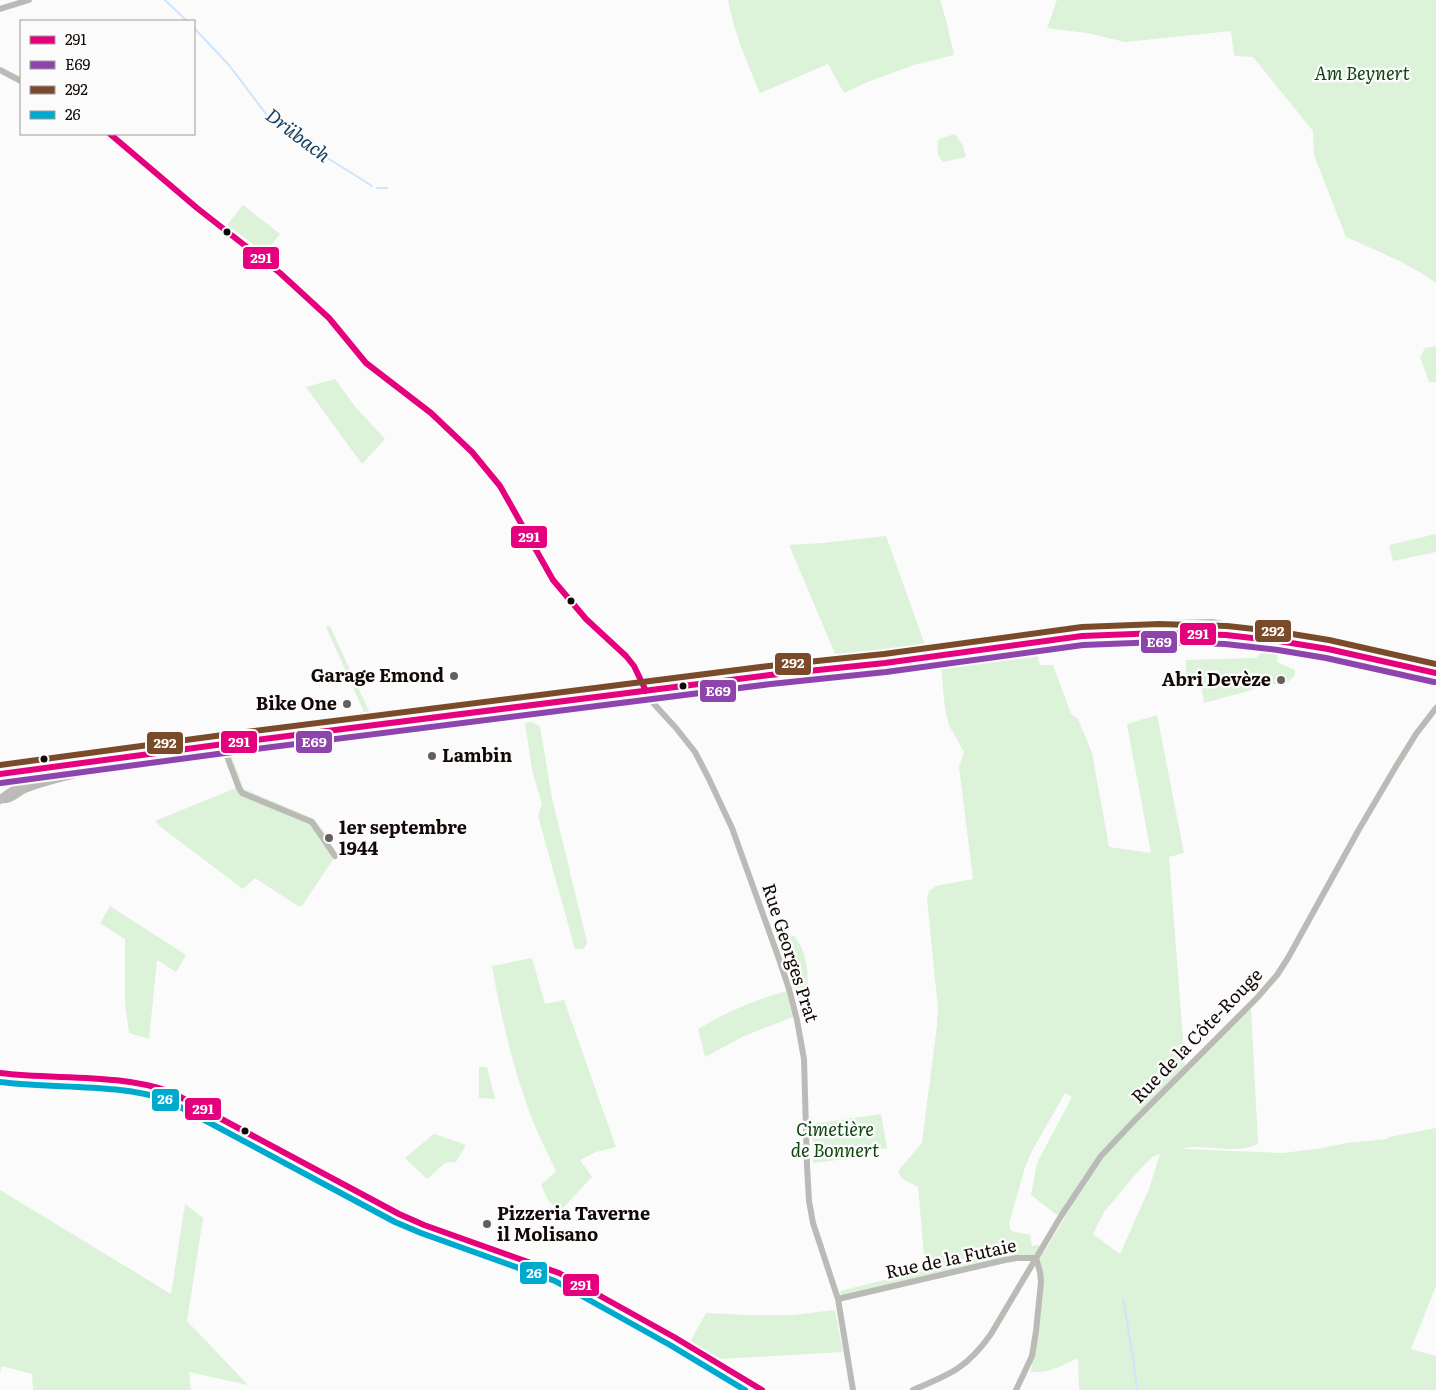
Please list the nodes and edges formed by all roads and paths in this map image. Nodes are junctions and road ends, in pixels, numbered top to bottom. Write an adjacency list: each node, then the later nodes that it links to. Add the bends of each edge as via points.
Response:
1 (29, 0): 2 (street)
2 (0, 9)
3 (0, 70): 4 (street)
4 (20, 80)
5 (111, 135): 11 (street, Rue Georges Prat, via 280,273 329,318 366,363 431,413 472,452 500,486 553,580 586,618 626,656)
6 (1113, 634): 7 (main road); 8 (street, via 1119,626 1131,624 1212,622 1264,632); 11 (main road, via 770,675)
7 (1181, 636): 8 (highway, via 1226,635); 10 (highway, via 1327,654); 11 (main road, via 1050,646)
8 (1279, 641): 9 (highway)
9 (1436, 673)
10 (1436, 679)
11 (648, 694): 13 (main road); 15 (main road, via 205,746); 21 (street, Rue Georges Prat, via 695,752 720,802 789,989 804,1058 809,1201)
12 (1436, 708): 20 (street, Rue de la Côte-Rouge, via 1395,768 1277,976 1101,1156)
13 (225, 751): 14 (main road); 18 (street, via 242,793 312,822)
14 (79, 772): 16 (main road, via 59,770); 17 (main road, via 20,785)
15 (0, 774)
16 (0, 778)
17 (0, 800)
18 (335, 856)
19 (0, 1073): 22 (street, via 133,1082 163,1089 399,1214 559,1273)
20 (1036, 1258): 21 (street, Rue de la Futaie, via 1005,1260); 24 (street, Rue de la Futaie, via 991,1334 971,1358 953,1372); 25 (street, via 1041,1282 1036,1331 1032,1356)
21 (838, 1299): 23 (street, Rue Georges Prat)
22 (762, 1390)
23 (853, 1390)
24 (913, 1390)
25 (1016, 1390)

